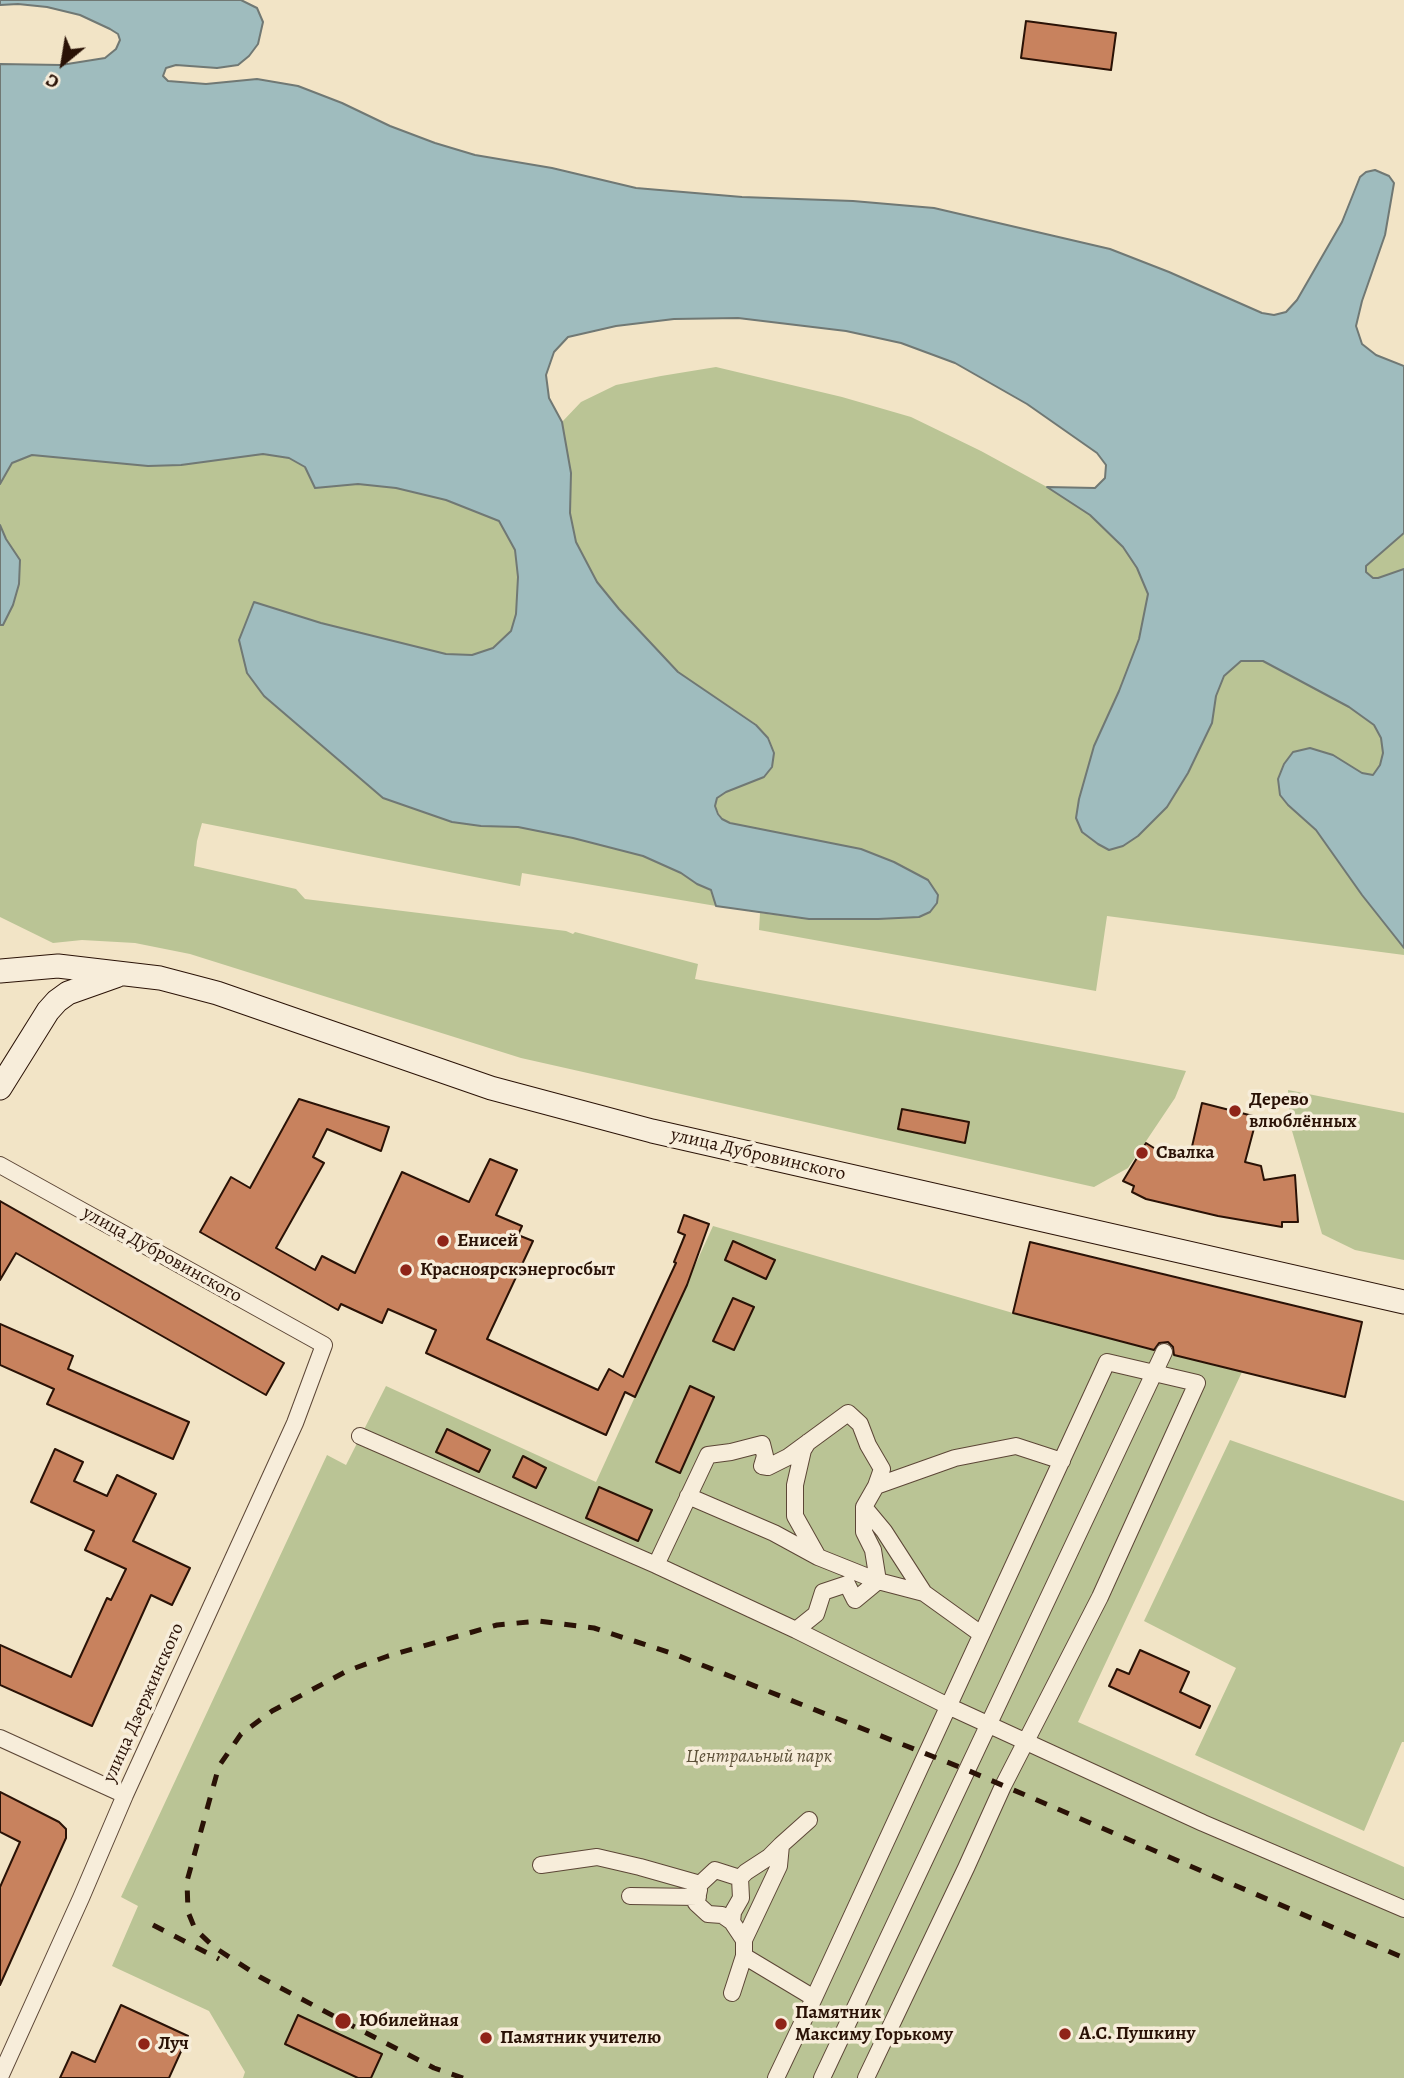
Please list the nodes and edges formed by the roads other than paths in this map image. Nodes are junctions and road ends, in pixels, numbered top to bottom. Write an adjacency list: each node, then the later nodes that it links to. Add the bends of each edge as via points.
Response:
1 (0, 971): 2 (main road, улица Дубровинского, via 58,966)
2 (122, 974): 3 (main road, улица Дубровинского, via 57,1001); 5 (main road, улица Дубровинского, via 160,978 217,993 491,1088 652,1131)
3 (0, 1088)
4 (0, 1166): 6 (street, улица Дубровинского)
5 (1404, 1302)
6 (324, 1345): 25 (street, улица Дзержинского, via 295,1423)
7 (1164, 1352): 8 (street)
8 (1153, 1374): 11 (street, via 1107,1362); 22 (street); 24 (street, via 1197,1384 1100,1597)
9 (360, 1436): 16 (street)
10 (808, 1442): 12 (street, via 848,1413 860,1424 882,1469); 13 (street, via 768,1467 762,1466 762,1444 708,1455); 15 (street, via 795,1485 795,1516)
11 (1062, 1461): 12 (street, via 1016,1446 955,1458); 20 (street)
12 (876, 1486): 14 (street)
13 (688, 1496): 15 (street); 16 (street)
14 (864, 1507): 17 (street, via 864,1532 873,1550); 18 (street)
15 (818, 1557): 17 (street)
16 (656, 1565): 19 (street)
17 (878, 1581): 18 (street); 19 (street, via 855,1600 846,1584 823,1592 816,1614)
18 (924, 1593): 20 (street)
19 (796, 1630): 21 (street)
20 (981, 1634): 21 (street)
21 (947, 1706): 22 (street); 38 (street)
22 (988, 1724): 24 (street); 41 (street)
23 (0, 1738): 25 (street)
24 (1024, 1741): 34 (street); 42 (street)
25 (125, 1795): 39 (street, улица Дзержинского)
26 (809, 1820): 27 (street)
27 (781, 1845): 30 (street); 36 (street, via 779,1866)
28 (541, 1864): 29 (street, via 597,1857)
29 (648, 1870): 31 (street); 33 (street)
30 (740, 1878): 31 (street, via 715,1870); 35 (street, via 741,1898)
31 (699, 1891): 33 (street); 35 (street, via 696,1903 708,1914)
32 (630, 1896): 33 (street)
33 (649, 1896)
34 (1404, 1909)
35 (732, 1922): 36 (street)
36 (744, 1948): 37 (street); 38 (street)
37 (732, 1993)
38 (814, 1998): 40 (street)
39 (0, 2077)
40 (776, 2078)
41 (822, 2078)
42 (866, 2078)

